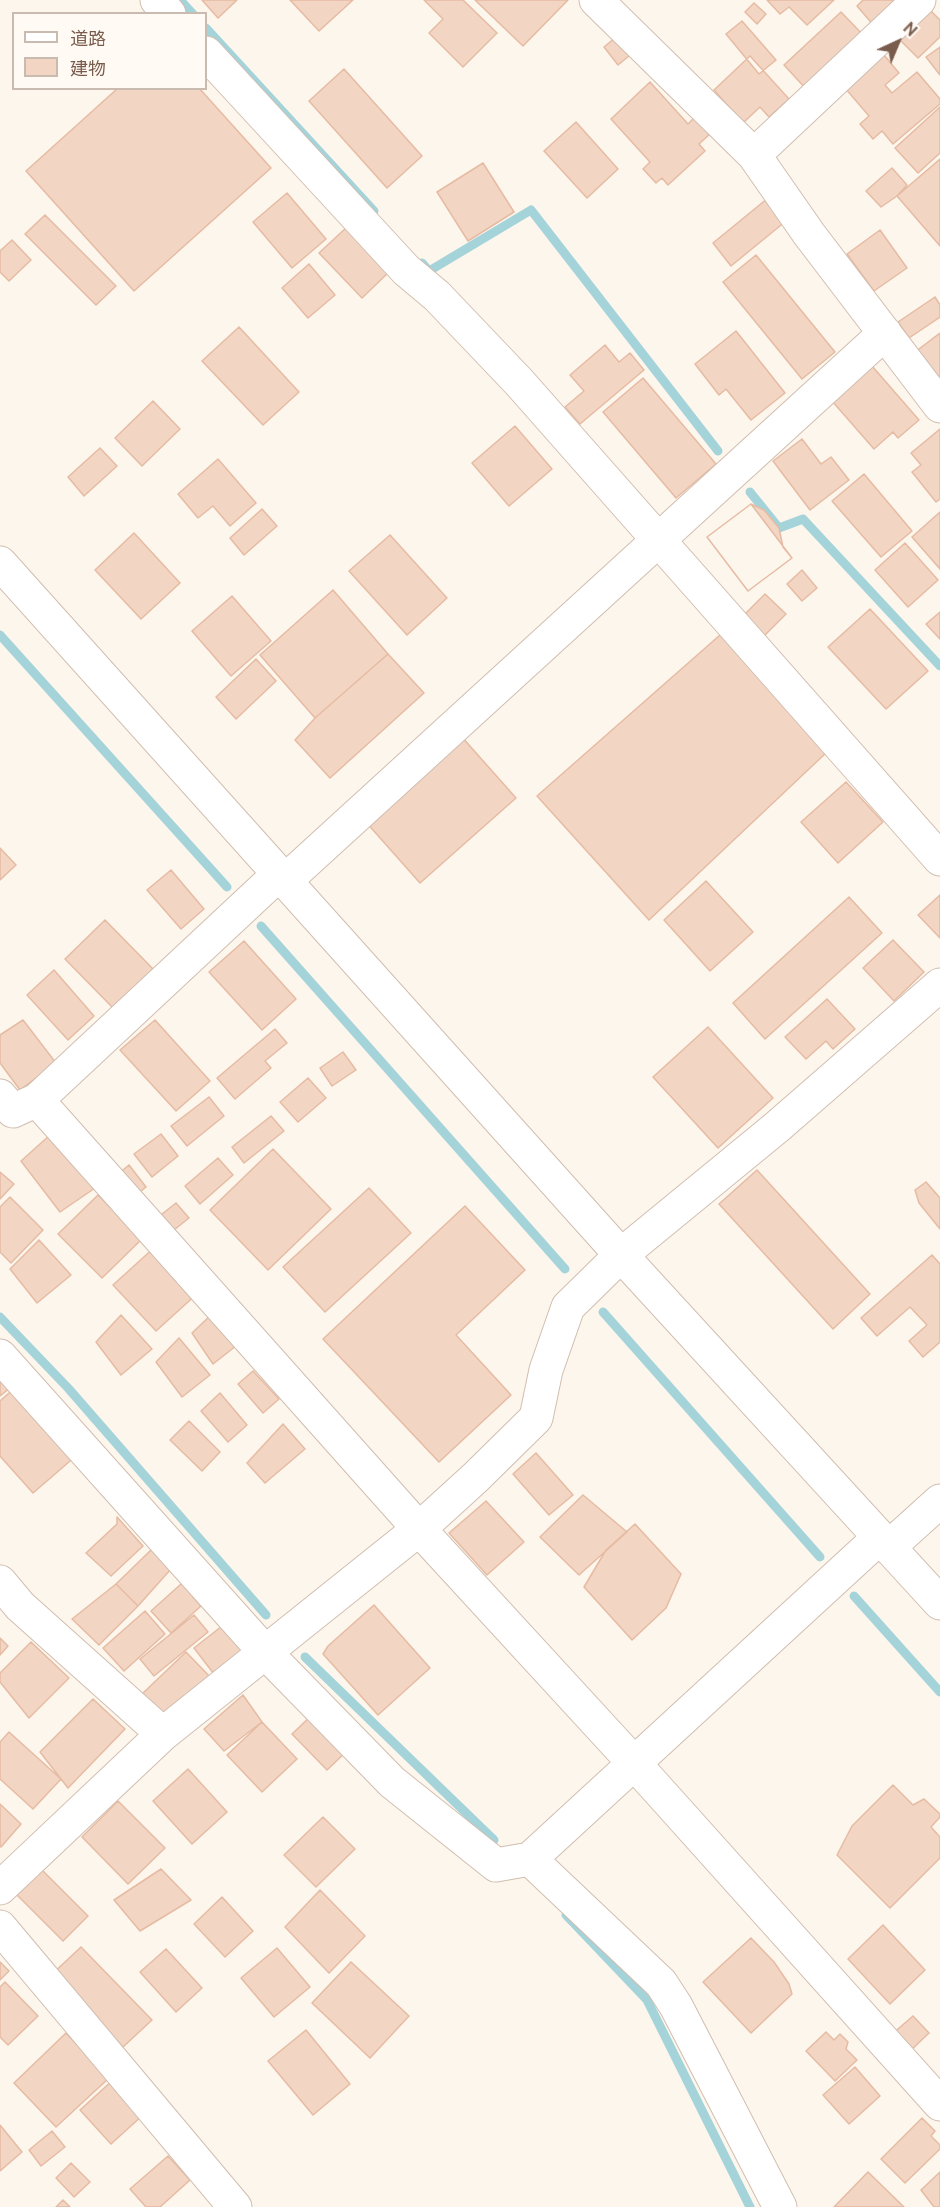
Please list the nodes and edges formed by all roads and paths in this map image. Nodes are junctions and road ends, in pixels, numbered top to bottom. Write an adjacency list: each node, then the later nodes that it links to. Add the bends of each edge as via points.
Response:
1 (157, 0): 4 (street)
2 (596, 0): 6 (street)
3 (919, 0): 6 (street)
4 (167, 12)
5 (207, 53): 9 (street, via 406,270 438,296 519,382)
6 (754, 155): 7 (street)
7 (885, 333): 8 (street); 9 (street)
8 (940, 406)
9 (658, 541): 11 (street); 12 (street)
10 (0, 563): 12 (street)
11 (940, 859)
12 (282, 877): 14 (street); 15 (street)
13 (940, 986): 15 (street)
14 (13, 1107): 18 (street)
15 (621, 1255): 18 (street, via 568,1306 546,1370 536,1418); 19 (street)
16 (0, 1356): 22 (street)
17 (940, 1500): 19 (street)
18 (419, 1529): 22 (street); 24 (street)
19 (885, 1542): 21 (street); 24 (street)
20 (0, 1582): 23 (street, via 20,1606)
21 (940, 1604)
22 (265, 1652): 23 (street); 25 (street, via 392,1782 496,1865)
23 (163, 1734): 26 (street)
24 (634, 1763): 25 (street); 28 (street)
25 (530, 1858): 30 (street, via 661,1983)
26 (0, 1888)
27 (0, 1927): 29 (street)
28 (940, 2103)
29 (235, 2207)
30 (780, 2207)

